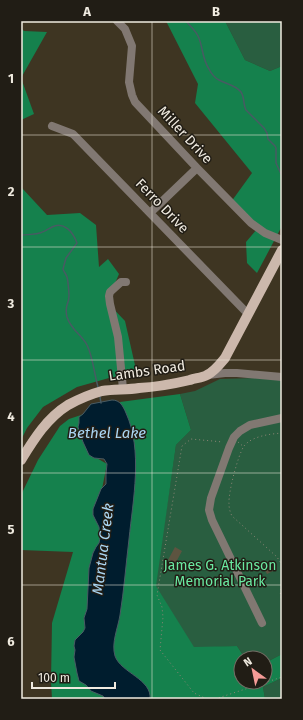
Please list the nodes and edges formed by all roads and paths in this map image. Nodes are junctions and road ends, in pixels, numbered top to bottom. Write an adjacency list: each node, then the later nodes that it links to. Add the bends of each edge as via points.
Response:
1 (117, 21): 3 (street, Miller Drive, via 125,29 132,46 129,82 135,102)
2 (52, 126): 4 (street, Ferro Drive, via 73,134)
3 (197, 168): 4 (street); 5 (street, Miller Drive, via 251,223)
4 (150, 213): 8 (street, Ferro Drive)
5 (282, 240)
6 (282, 250): 8 (main road, Lambs Road)
7 (126, 282): 11 (street, via 121,282 109,296 118,338)
8 (248, 314): 9 (main road, Lambs Road, via 225,358)
9 (207, 375): 10 (street, via 237,373); 11 (main road, Lambs Road, via 172,384)
10 (282, 377)
11 (123, 389): 16 (main road, Lambs Road, via 85,397 56,414 34,439)
12 (282, 418): 14 (street, via 247,426)
13 (282, 433): 15 (path, via 264,435)
14 (232, 441): 15 (path); 20 (street, via 211,498 210,514); 22 (path, via 227,443 191,439 182,446 157,595 162,607 160,650 194,693)
15 (244, 447): 17 (path, via 232,481 228,503 230,513 277,557)
16 (21, 460)
17 (282, 565)
18 (282, 585): 19 (path)
19 (282, 599)
20 (262, 623)
21 (282, 677): 23 (path)
22 (207, 699)
23 (215, 699)

